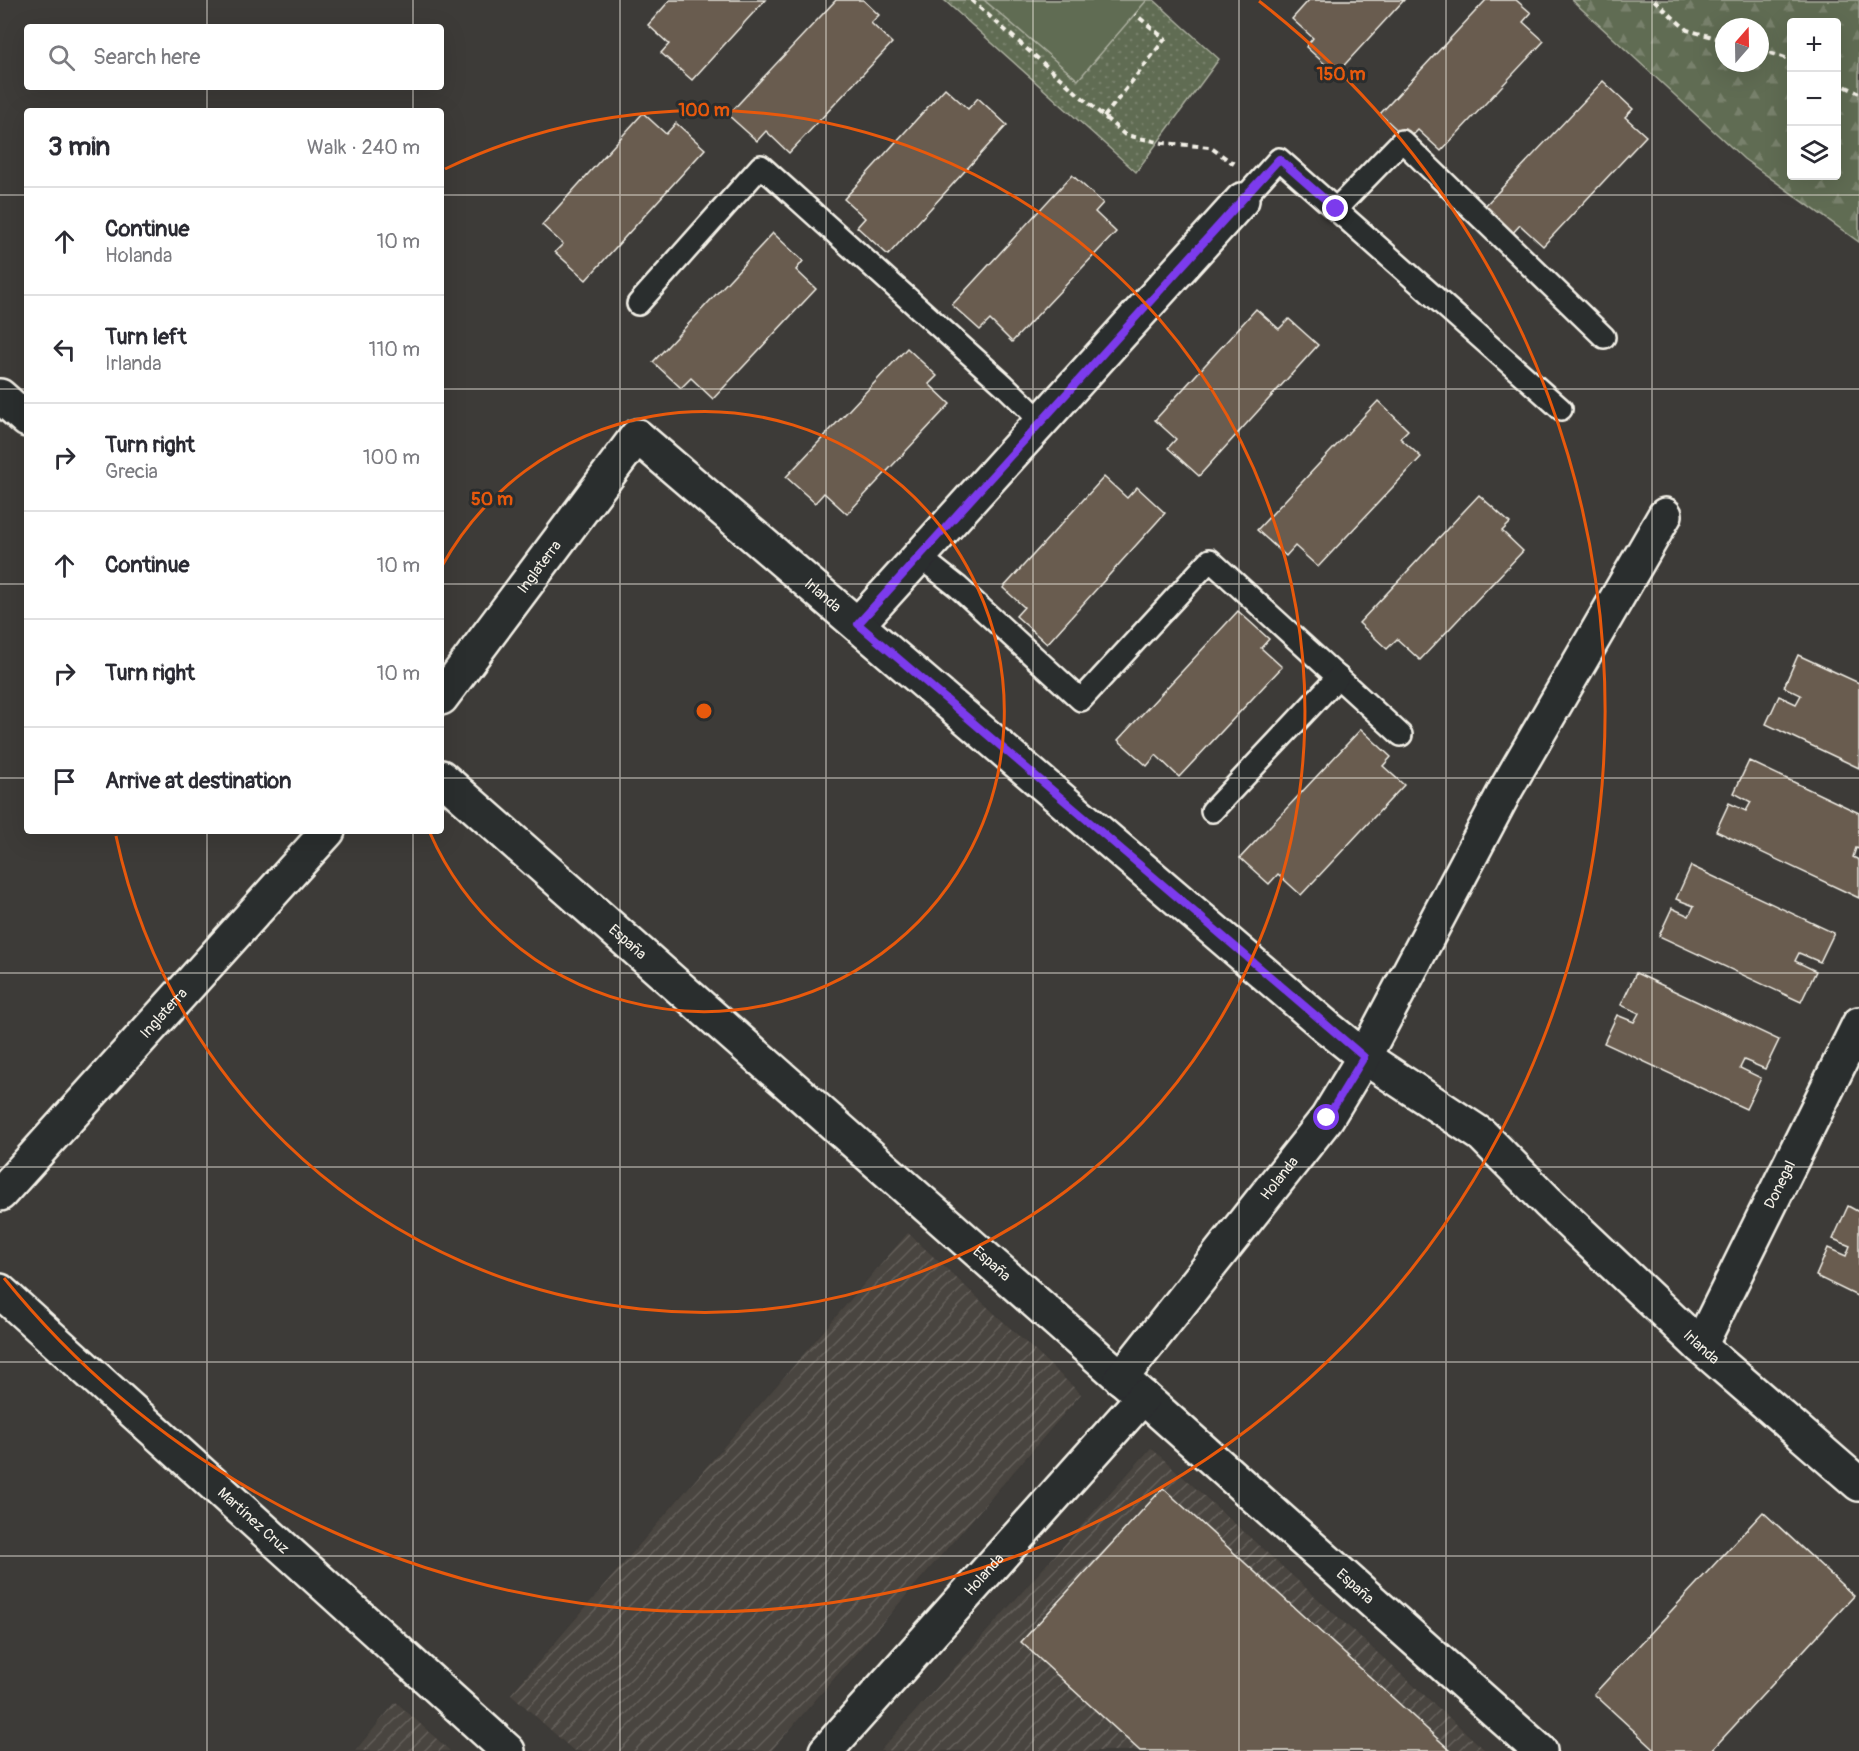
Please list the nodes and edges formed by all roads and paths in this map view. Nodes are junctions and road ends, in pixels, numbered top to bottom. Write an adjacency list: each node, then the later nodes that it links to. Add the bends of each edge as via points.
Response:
1 (971, 0): 9 (path)
2 (1654, 0): 4 (path, via 1687,30)
3 (1135, 14): 9 (path, via 1165,39)
4 (1715, 38)
5 (1769, 53): 6 (path)
6 (1787, 59)
7 (1841, 84): 8 (path)
8 (1859, 93)
9 (1104, 117): 10 (path, via 1125,135 1210,147)
10 (1251, 191): 11 (lane, via 1279,159); 17 (street)
11 (1336, 209): 13 (lane, via 1402,141); 15 (lane)
12 (638, 304): 17 (lane, via 761,166)
13 (1604, 337)
14 (0, 396): 16 (street)
15 (1561, 409)
16 (24, 417)
17 (1042, 422): 20 (street)
18 (637, 435): 21 (street, Irlanda); 23 (street, Inglaterra)
19 (1665, 515): 29 (street, Holanda, via 1506,789)
20 (920, 557): 21 (street); 22 (lane, via 1081,700 1210,560)
21 (858, 624): 29 (street, Irlanda)
22 (1338, 677): 24 (lane); 26 (lane)
23 (444, 694)
24 (1401, 735)
25 (444, 780): 33 (street, España)
26 (1212, 810)
27 (325, 834): 30 (street, Inglaterra)
28 (1859, 1024): 32 (street, Donegal)
29 (1364, 1057): 32 (street, Irlanda, via 1482,1134); 33 (street, Holanda, via 1327,1118)
30 (0, 1194)
31 (0, 1291): 35 (street, Martínez Cruz)
32 (1700, 1346): 34 (street, Irlanda)
33 (1132, 1388): 36 (street, Holanda); 37 (street, España)
34 (1859, 1484)
35 (508, 1751)
36 (826, 1751)
37 (1540, 1751)

